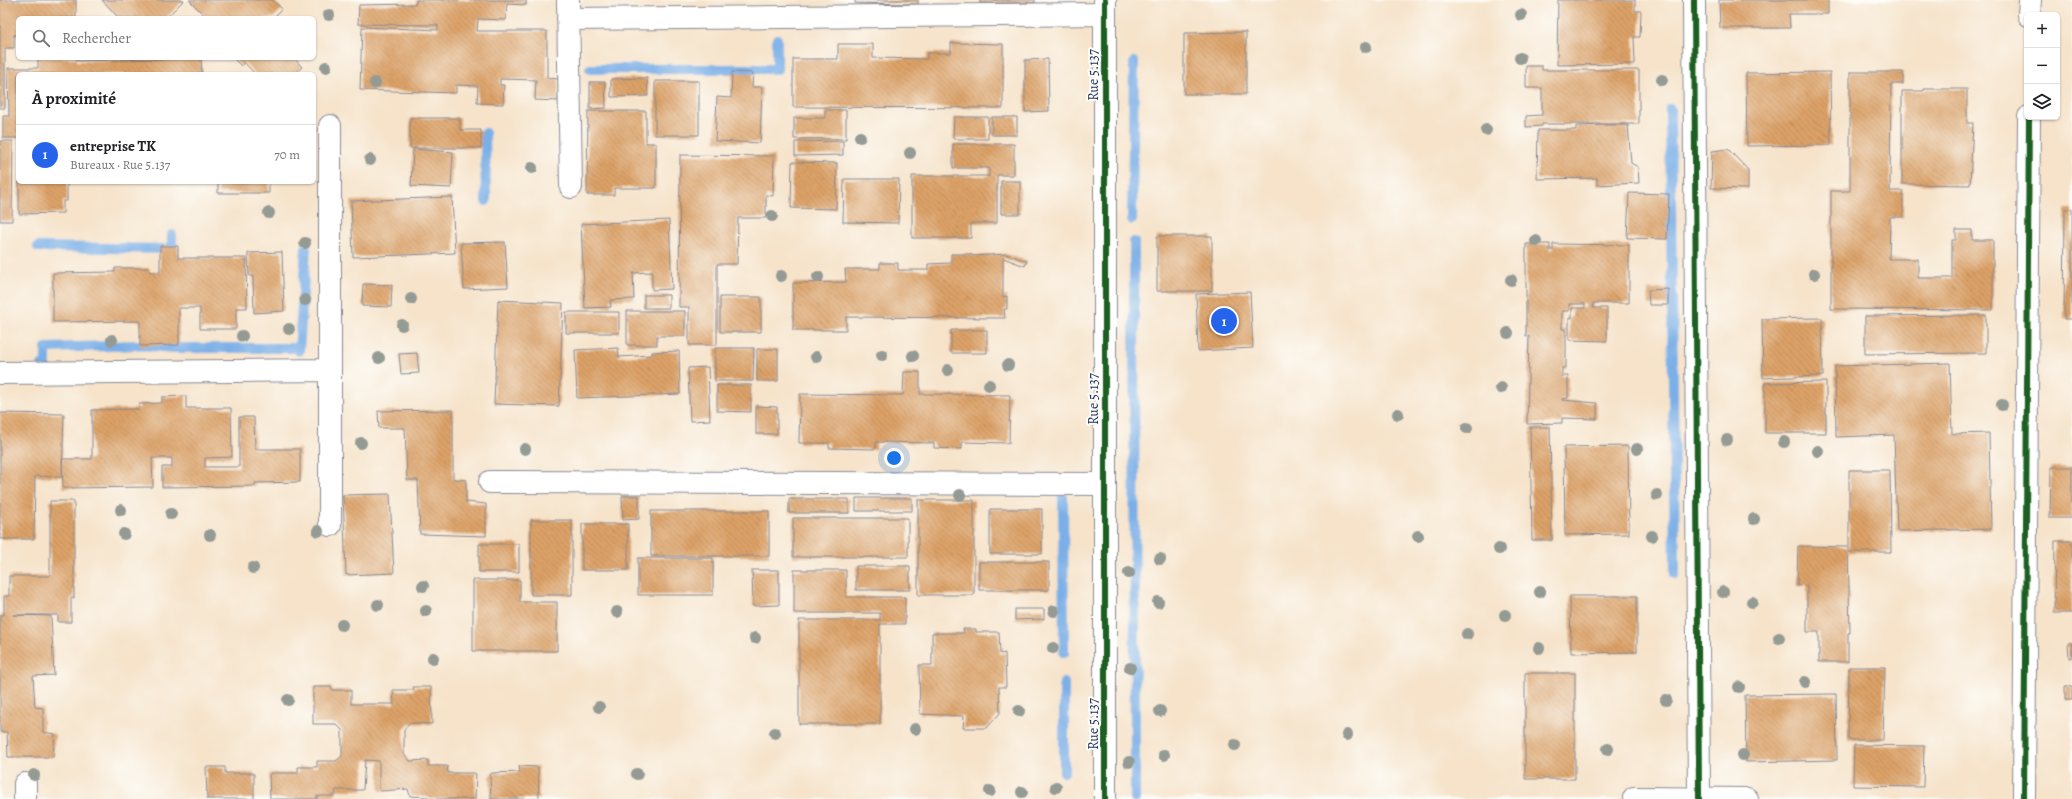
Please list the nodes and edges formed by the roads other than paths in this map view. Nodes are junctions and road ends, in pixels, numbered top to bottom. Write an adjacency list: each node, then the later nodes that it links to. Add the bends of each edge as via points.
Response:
1 (1694, 0): 15 (street)
2 (2030, 0): 5 (street)
3 (1105, 7): 4 (street); 12 (street, Rue 5.137)
4 (568, 9): 8 (street)
5 (2029, 12)
6 (2029, 120): 18 (street)
7 (330, 126): 9 (street)
8 (571, 188)
9 (330, 370): 10 (street); 13 (street)
10 (0, 373)
11 (490, 482): 12 (street)
12 (1105, 484): 16 (street, Rue 5.137)
13 (330, 525)
14 (1634, 798): 15 (street)
15 (1699, 798): 17 (street)
16 (1105, 799)
17 (1747, 799)
18 (2024, 799)

